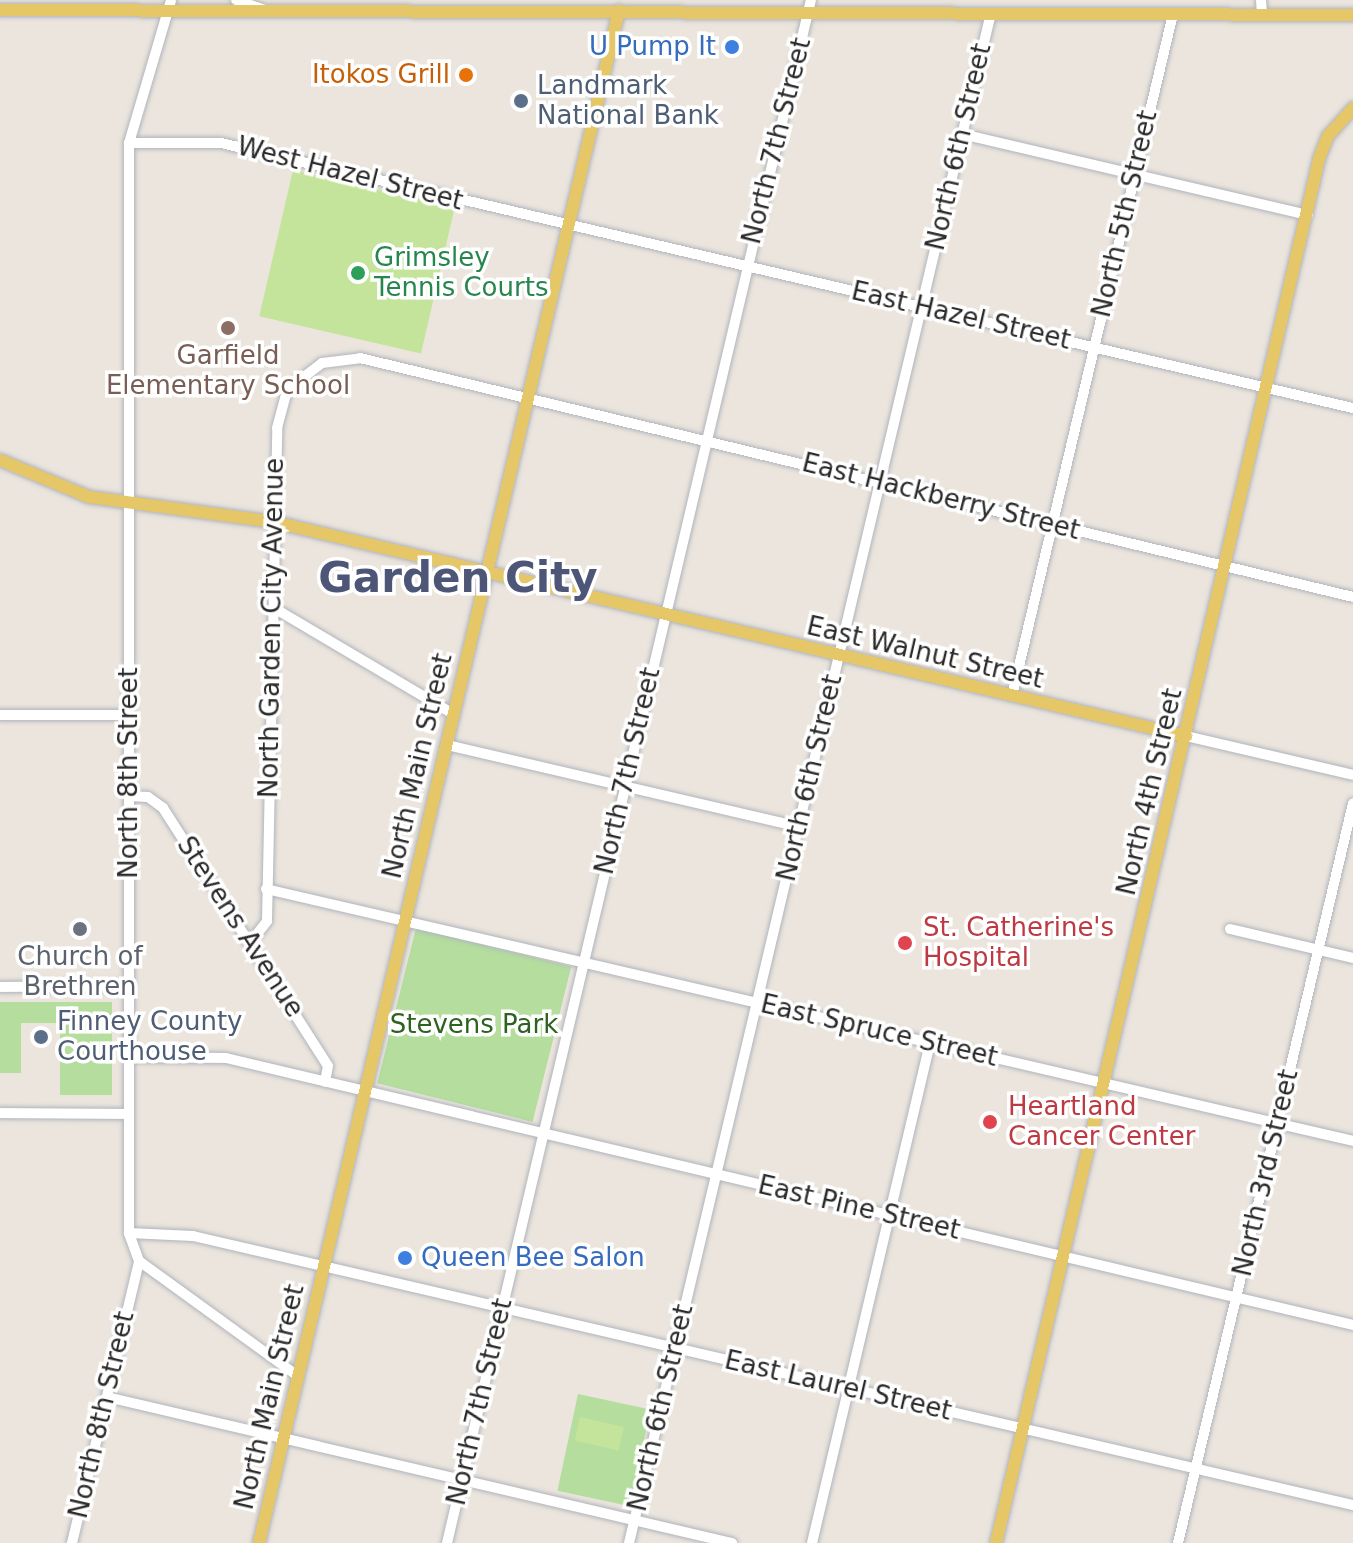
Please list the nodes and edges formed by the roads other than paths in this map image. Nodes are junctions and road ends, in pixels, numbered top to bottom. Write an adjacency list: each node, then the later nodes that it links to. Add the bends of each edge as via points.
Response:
1 (236, 0): 8 (street)
2 (1261, 0): 11 (street)
3 (71, 5): 4 (main road); 7 (main road)
4 (170, 5): 8 (main road); 15 (street, North 8th Street)
5 (620, 5): 6 (main road); 8 (main road); 18 (main road, North Main Street)
6 (810, 6): 9 (main road); 19 (street, North 7th Street)
7 (0, 10)
8 (268, 11)
9 (991, 13): 10 (main road); 14 (street, North 6th Street)
10 (1173, 14): 11 (main road); 16 (street, North 5th Street)
11 (1262, 14): 12 (main road)
12 (1353, 15)
13 (1353, 108): 17 (main road, North 4th Street, via 1328,136)
14 (962, 134): 16 (street); 20 (street, North 6th Street)
15 (129, 143): 18 (street, West Hazel Street, via 221,143); 29 (street, North 8th Street)
16 (1134, 174): 17 (street); 21 (street, North 5th Street)
17 (1308, 215): 23 (main road, North 4th Street)
18 (568, 226): 19 (street, East Hazel Street); 24 (main road, North Main Street)
19 (746, 267): 20 (street, East Hazel Street); 26 (street, North 7th Street)
20 (921, 307): 21 (street, East Hazel Street); 28 (street, North 6th Street)
21 (1094, 346): 23 (street, East Hazel Street); 31 (street, North 5th Street)
22 (360, 358): 24 (street, East Hackberry Street); 30 (street, North Garden City Avenue, via 322,363 287,390 277,428)
23 (1267, 385): 25 (street, East Hazel Street); 32 (main road, North 4th Street)
24 (528, 398): 26 (street, East Hackberry Street); 33 (main road, North Main Street)
25 (1353, 408)
26 (705, 441): 28 (street, East Hackberry Street); 36 (street, North 7th Street)
27 (0, 460): 29 (main road, East Walnut Street, via 70,491)
28 (879, 482): 31 (street, East Hackberry Street); 37 (street, North 6th Street)
29 (130, 504): 30 (main road, East Walnut Street); 41 (street, North 8th Street)
30 (274, 522): 33 (main road, East Walnut Street); 35 (street, North Garden City Avenue)
31 (1053, 524): 32 (street, East Hackberry Street); 38 (street, North 5th Street)
32 (1226, 566): 34 (street, East Hackberry Street); 42 (main road, North 4th Street)
33 (487, 573): 36 (main road, East Walnut Street); 39 (main road, North Main Street)
34 (1353, 597)
35 (274, 608): 39 (street); 49 (street, North Garden City Avenue)
36 (664, 615): 37 (main road, East Walnut Street); 45 (street, North 7th Street)
37 (839, 656): 38 (main road, East Walnut Street); 48 (street, North 6th Street)
38 (1012, 696): 42 (main road, East Walnut Street)
39 (453, 714): 43 (main road, North Main Street)
40 (0, 715): 41 (street)
41 (129, 715): 46 (street, North 8th Street)
42 (1186, 736): 44 (street, East Walnut Street); 62 (main road, North 4th Street)
43 (447, 745): 45 (street); 50 (main road, North Main Street)
44 (1353, 775)
45 (624, 786): 48 (street); 55 (street, North 7th Street)
46 (129, 796): 52 (street, Stevens Avenue, via 148,797 163,808); 56 (street, North 8th Street)
47 (1353, 803): 53 (street, North 3rd Street)
48 (798, 827): 58 (street, North 6th Street)
49 (266, 889): 50 (street, East Spruce Street); 52 (street, North Garden City Avenue, via 266,926)
50 (404, 920): 55 (street, East Spruce Street); 63 (main road, North Main Street)
51 (1230, 929): 53 (street)
52 (250, 943): 61 (street, Stevens Avenue, via 328,1066)
53 (1318, 950): 54 (street); 66 (street, North 3rd Street)
54 (1353, 958)
55 (584, 962): 58 (street, East Spruce Street); 67 (street, North 7th Street)
56 (129, 986): 57 (street); 60 (street, North 8th Street)
57 (0, 987)
58 (757, 1002): 59 (street, East Spruce Street); 69 (street, North 6th Street)
59 (930, 1043): 62 (street, East Spruce Street); 70 (street)
60 (129, 1057): 61 (street, East Pine Street, via 226,1058); 65 (street, North 8th Street)
61 (325, 1082): 63 (street, East Pine Street)
62 (1106, 1084): 66 (street, East Spruce Street); 72 (main road, North 4th Street)
63 (364, 1091): 67 (street, East Pine Street); 74 (main road, North Main Street)
64 (0, 1113): 65 (street)
65 (129, 1114): 71 (street, North 8th Street)
66 (1277, 1124): 68 (street, East Spruce Street); 75 (street, North 3rd Street)
67 (543, 1134): 69 (street, East Pine Street); 76 (street, North 7th Street)
68 (1353, 1141)
69 (716, 1174): 70 (street, East Pine Street); 78 (street, North 6th Street)
70 (889, 1215): 72 (street, East Pine Street); 80 (street)
71 (129, 1233): 73 (street, North 8th Street); 74 (street, East Laurel Street, via 193,1236)
72 (1064, 1256): 75 (street, East Pine Street); 82 (main road, North 4th Street)
73 (139, 1261): 79 (street); 81 (street, North 8th Street)
74 (323, 1267): 76 (street, East Laurel Street); 79 (main road, North Main Street)
75 (1236, 1297): 77 (street, East Pine Street); 84 (street, North 3rd Street)
76 (503, 1308): 78 (street, East Laurel Street); 85 (street, North 7th Street)
77 (1353, 1325)
78 (674, 1348): 80 (street, East Laurel Street); 87 (street, North 6th Street)
79 (298, 1376): 83 (main road, North Main Street)
80 (848, 1388): 82 (street, East Laurel Street); 93 (street)
81 (107, 1397): 83 (street); 88 (street, North 8th Street)
82 (1023, 1429): 84 (street, East Laurel Street); 94 (main road, North 4th Street)
83 (283, 1439): 85 (street); 89 (main road, North Main Street)
84 (1196, 1469): 86 (street, East Laurel Street); 95 (street, North 3rd Street)
85 (462, 1481): 87 (street); 90 (street, North 7th Street)
86 (1353, 1505)
87 (635, 1520): 91 (street, North 6th Street); 92 (street)
88 (72, 1543)
89 (259, 1543)
90 (447, 1543)
91 (629, 1543)
92 (732, 1543)
93 (812, 1543)
94 (996, 1543)
95 (1178, 1543)

